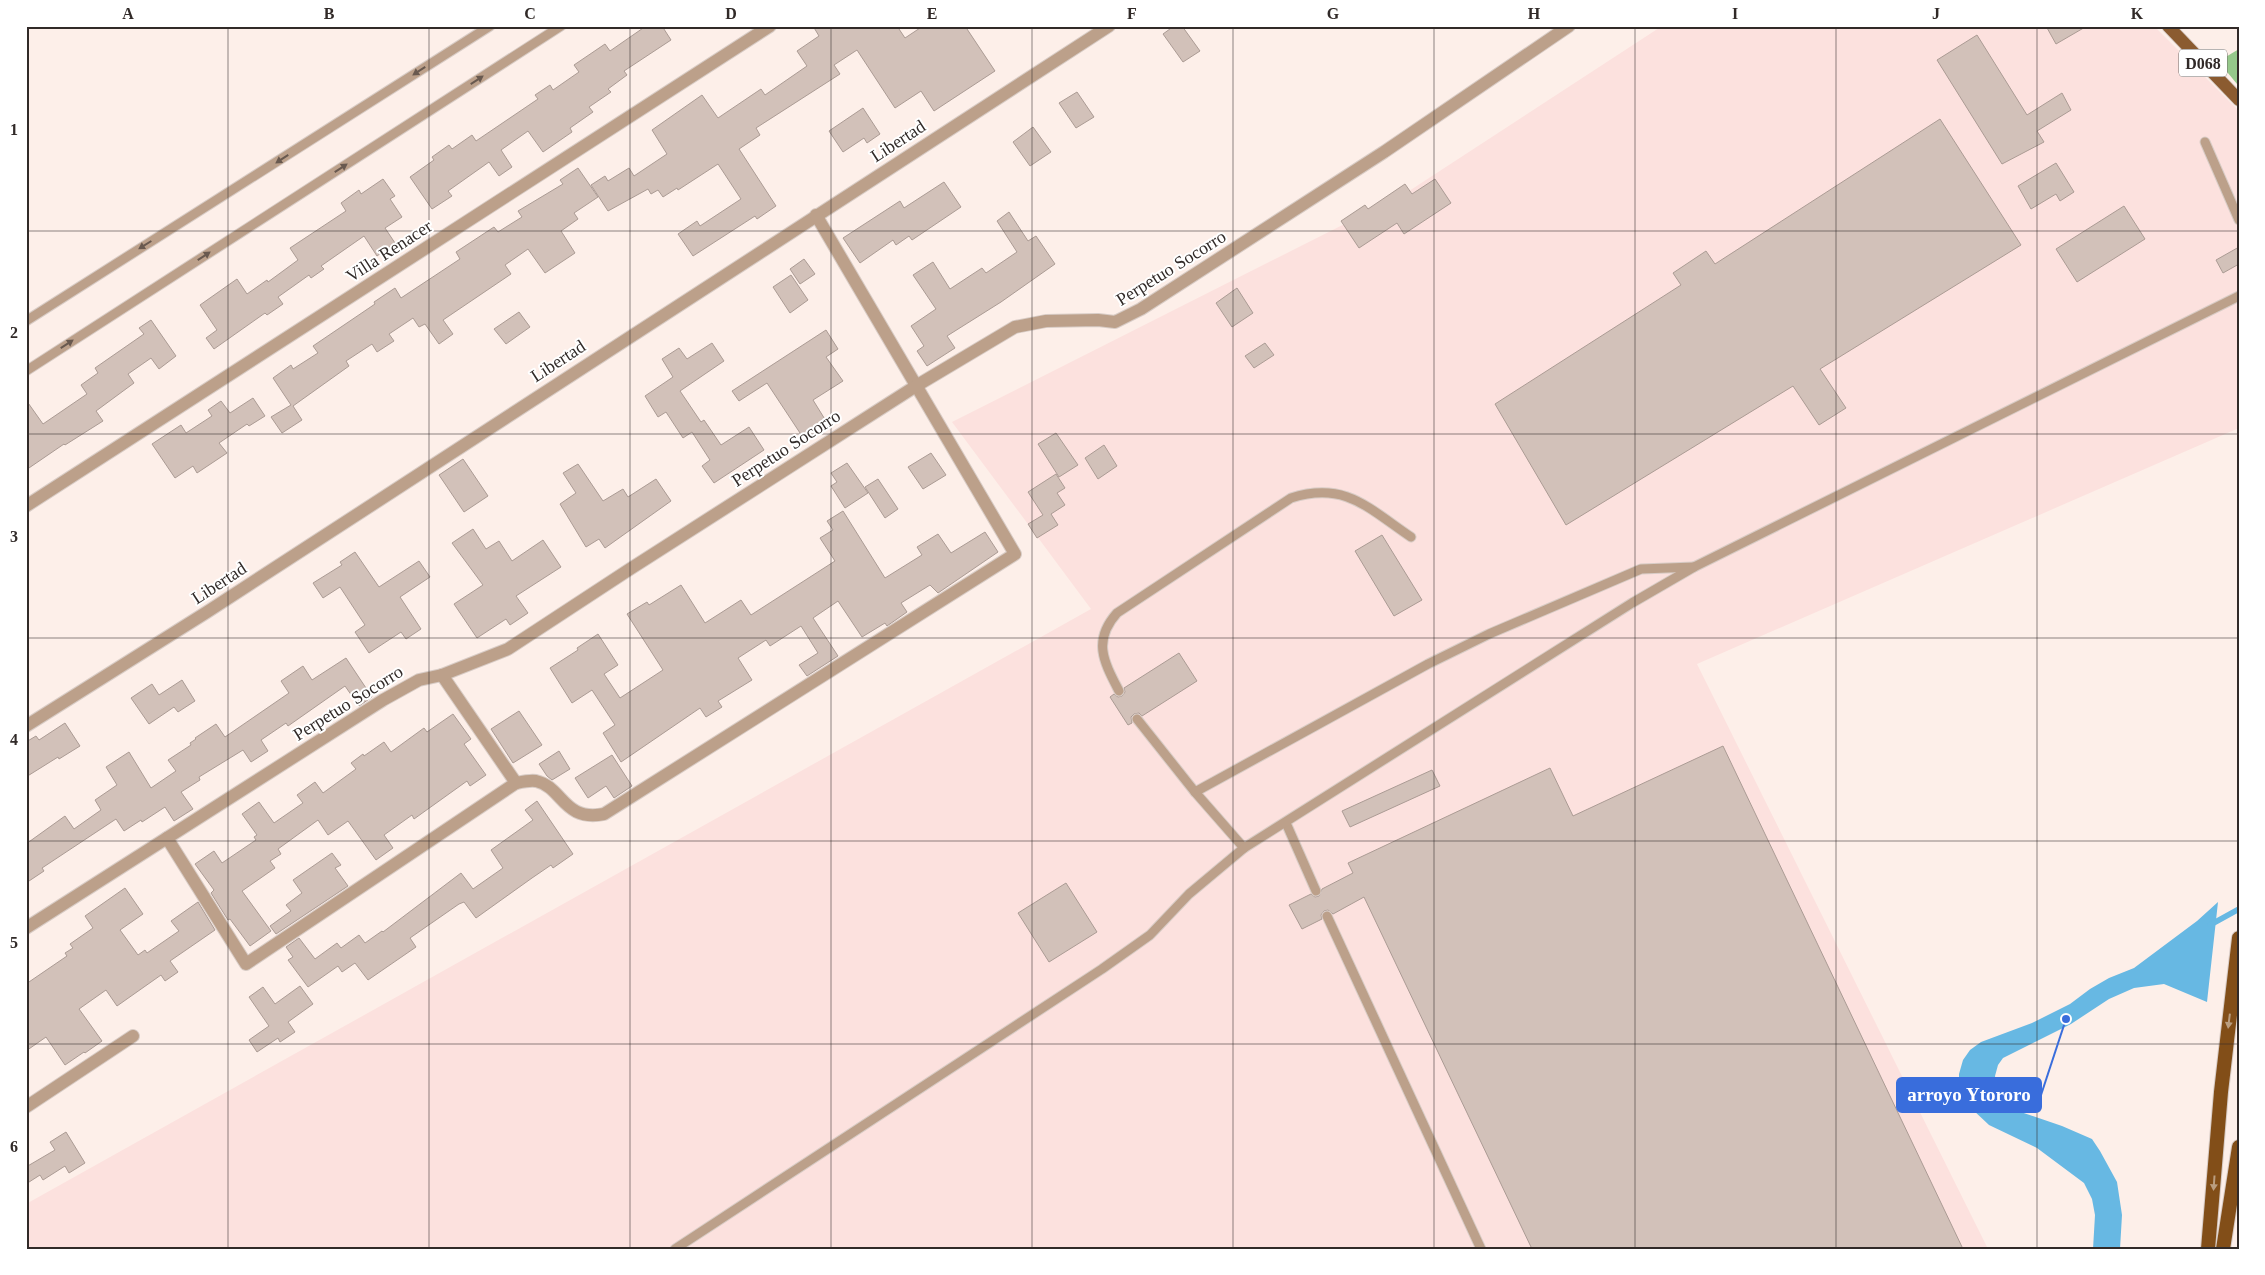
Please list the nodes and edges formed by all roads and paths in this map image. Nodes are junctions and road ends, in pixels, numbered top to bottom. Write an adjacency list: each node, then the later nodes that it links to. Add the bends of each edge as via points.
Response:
1 (490, 26): 12 (lane, one-way to 12)
2 (561, 26): 13 (lane, one-way to 2)
3 (770, 26): 15 (street, Villa Renacer)
4 (1109, 26): 9 (street, Libertad)
5 (1569, 26): 14 (street, Perpetuo Socorro, via 1384,152 1142,309 1115,322 1046,321 1014,327)
6 (2168, 26): 7 (main road, D068)
7 (2239, 100)
8 (2205, 142): 10 (lane)
9 (816, 215): 14 (street); 21 (street, Libertad, via 207,612)
10 (2239, 220)
11 (2239, 296): 17 (lane)
12 (26, 321)
13 (26, 371)
14 (916, 386): 18 (street, Perpetuo Socorro, via 508,649); 22 (street, via 1015,554 604,814 580,813 536,781)
15 (26, 506)
16 (1411, 537): 19 (lane, via 1352,497 1334,492 1310,492 1291,498 1117,613 1104,634 1102,648 1104,662)
17 (1694, 567): 23 (lane, via 1641,569 1489,634); 24 (lane)
18 (442, 675): 22 (street); 25 (street, Perpetuo Socorro, via 419,680 383,700)
19 (1119, 691)
20 (1137, 719): 23 (lane)
21 (26, 726)
22 (516, 783): 25 (street, via 246,964)
23 (1194, 792): 26 (lane)
24 (1286, 822): 26 (lane); 27 (lane)
25 (167, 838): 29 (street, Perpetuo Socorro)
26 (1244, 848): 34 (lane, via 1189,894 1150,935 1102,969)
27 (1316, 892)
28 (1327, 916): 35 (lane)
29 (26, 928)
30 (2239, 938): 36 (highway, one-way to 36, via 2221,1092)
31 (133, 1036): 32 (street)
32 (26, 1107)
33 (2239, 1147): 37 (highway)
34 (675, 1249)
35 (1481, 1249)
36 (2208, 1249)
37 (2223, 1249)

